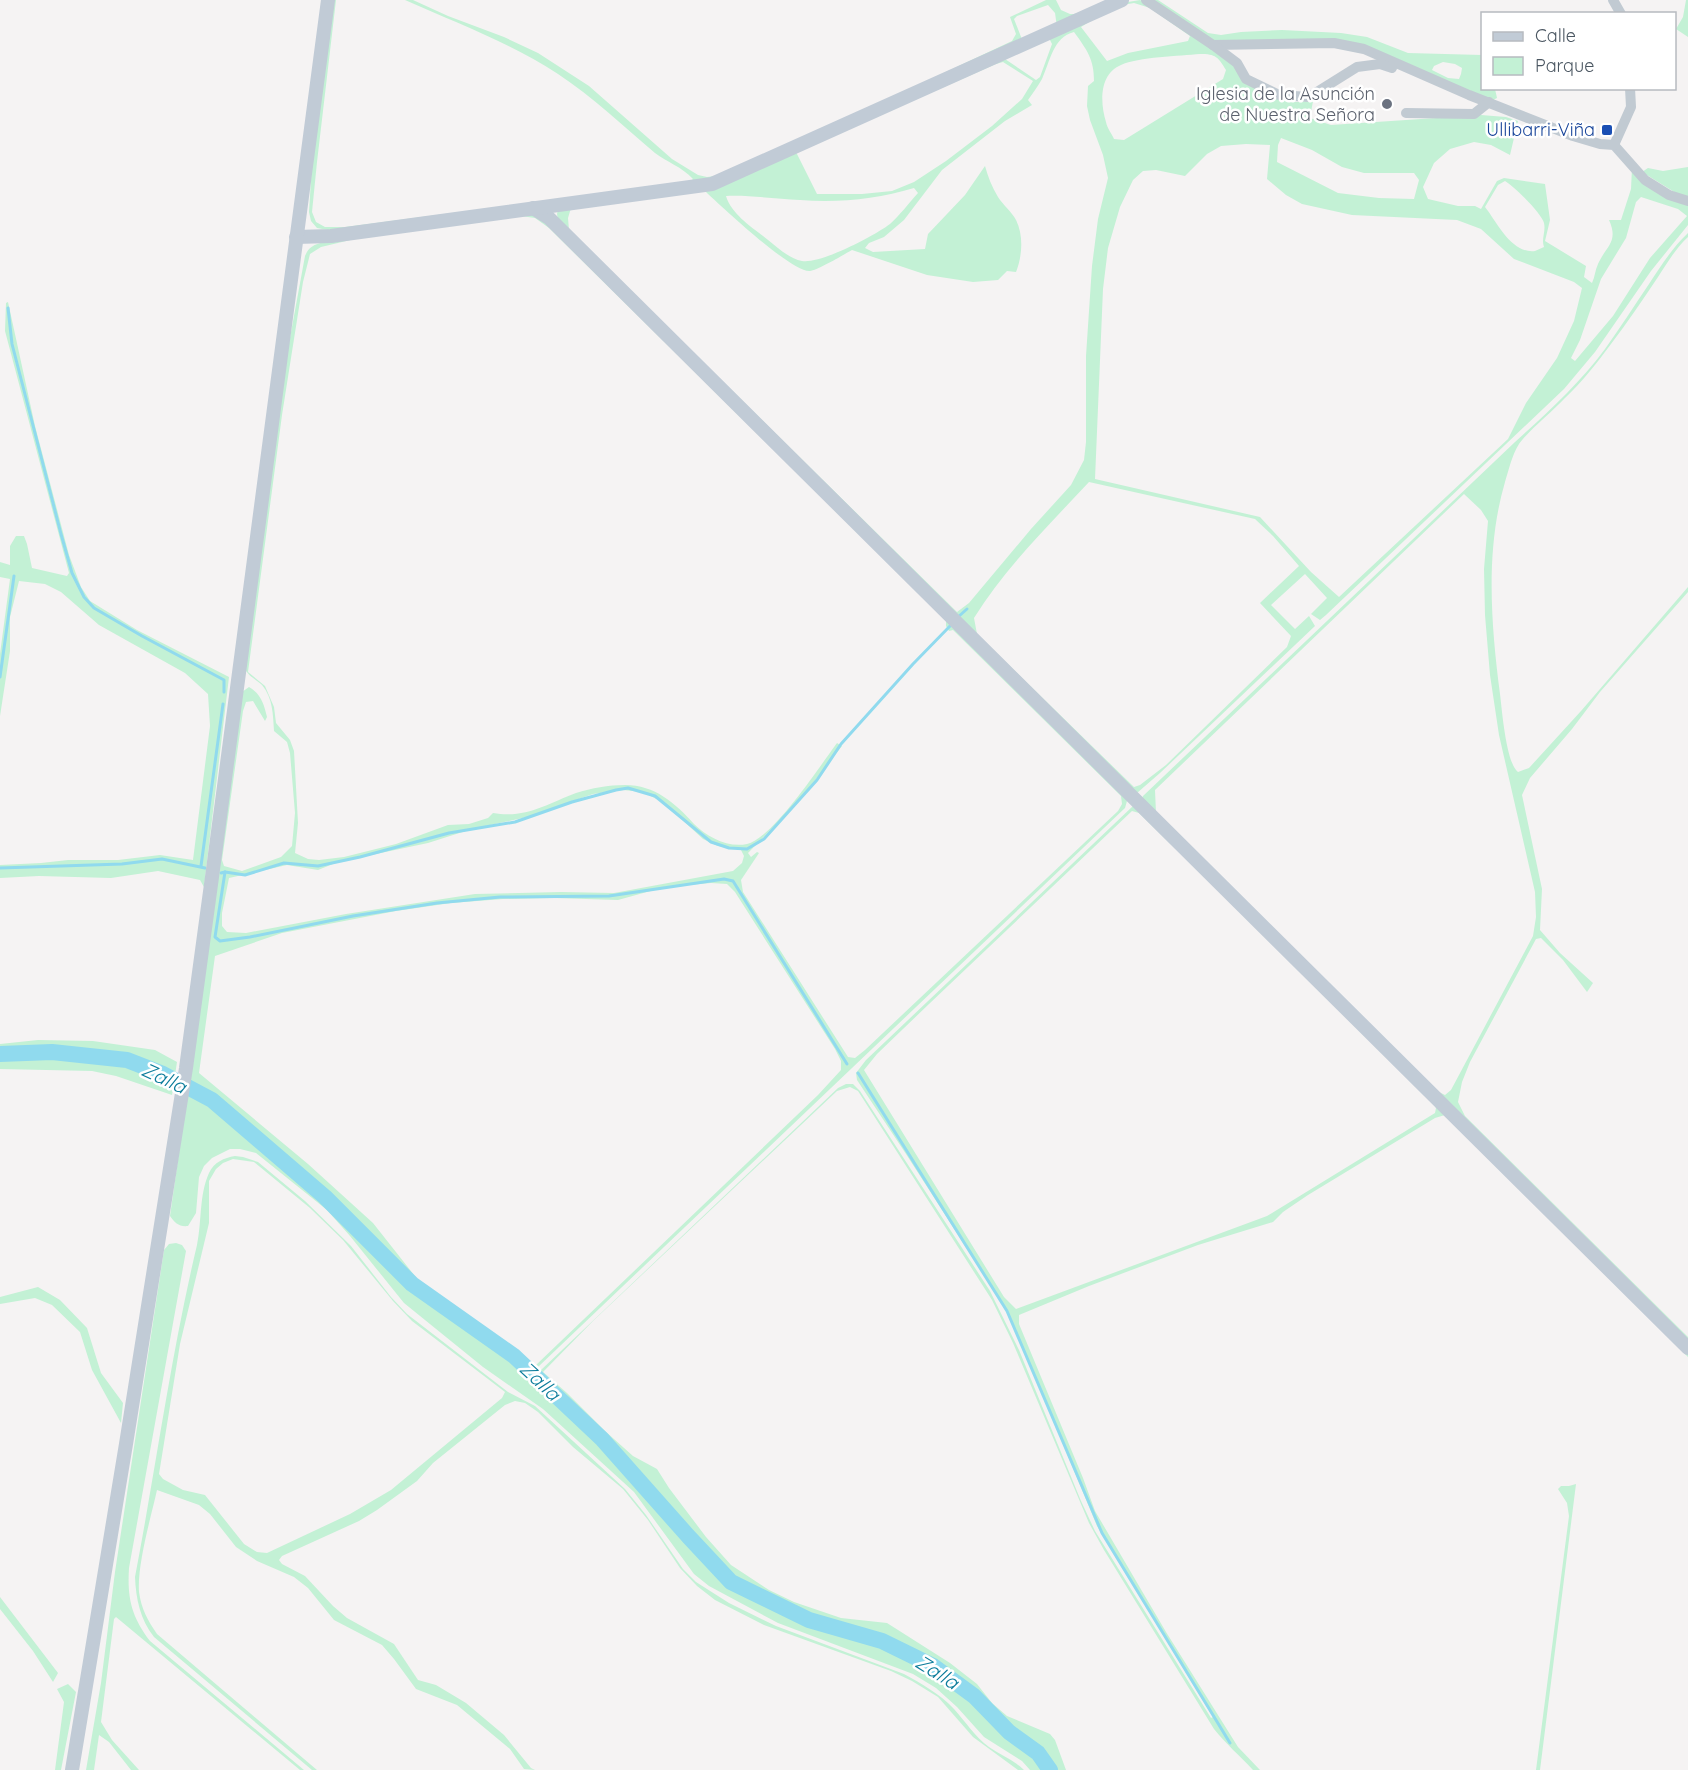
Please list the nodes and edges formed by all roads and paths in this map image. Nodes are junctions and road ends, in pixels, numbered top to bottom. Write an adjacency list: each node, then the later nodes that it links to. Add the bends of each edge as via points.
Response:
1 (319, 0): 5 (street)
2 (328, 0): 5 (street)
3 (1122, 0): 13 (street, via 712,184)
4 (1146, 0): 6 (street)
5 (324, 29): 14 (street)
6 (1214, 45): 8 (street, via 1334,43 1364,49); 8 (street, via 1237,63 1246,79 1279,95 1309,97 1357,67 1380,64)
7 (1630, 90): 11 (street, via 1631,107)
8 (1469, 95): 9 (street)
9 (1488, 102): 10 (street, via 1474,114); 11 (street, via 1573,136)
10 (1406, 113)
11 (1614, 145): 12 (street, via 1645,180)
12 (1688, 201)
13 (533, 208): 14 (street, via 331,236); 15 (street, via 549,218)
14 (296, 237): 16 (street, via 186,1068)
15 (1688, 1348)
16 (72, 1770)

